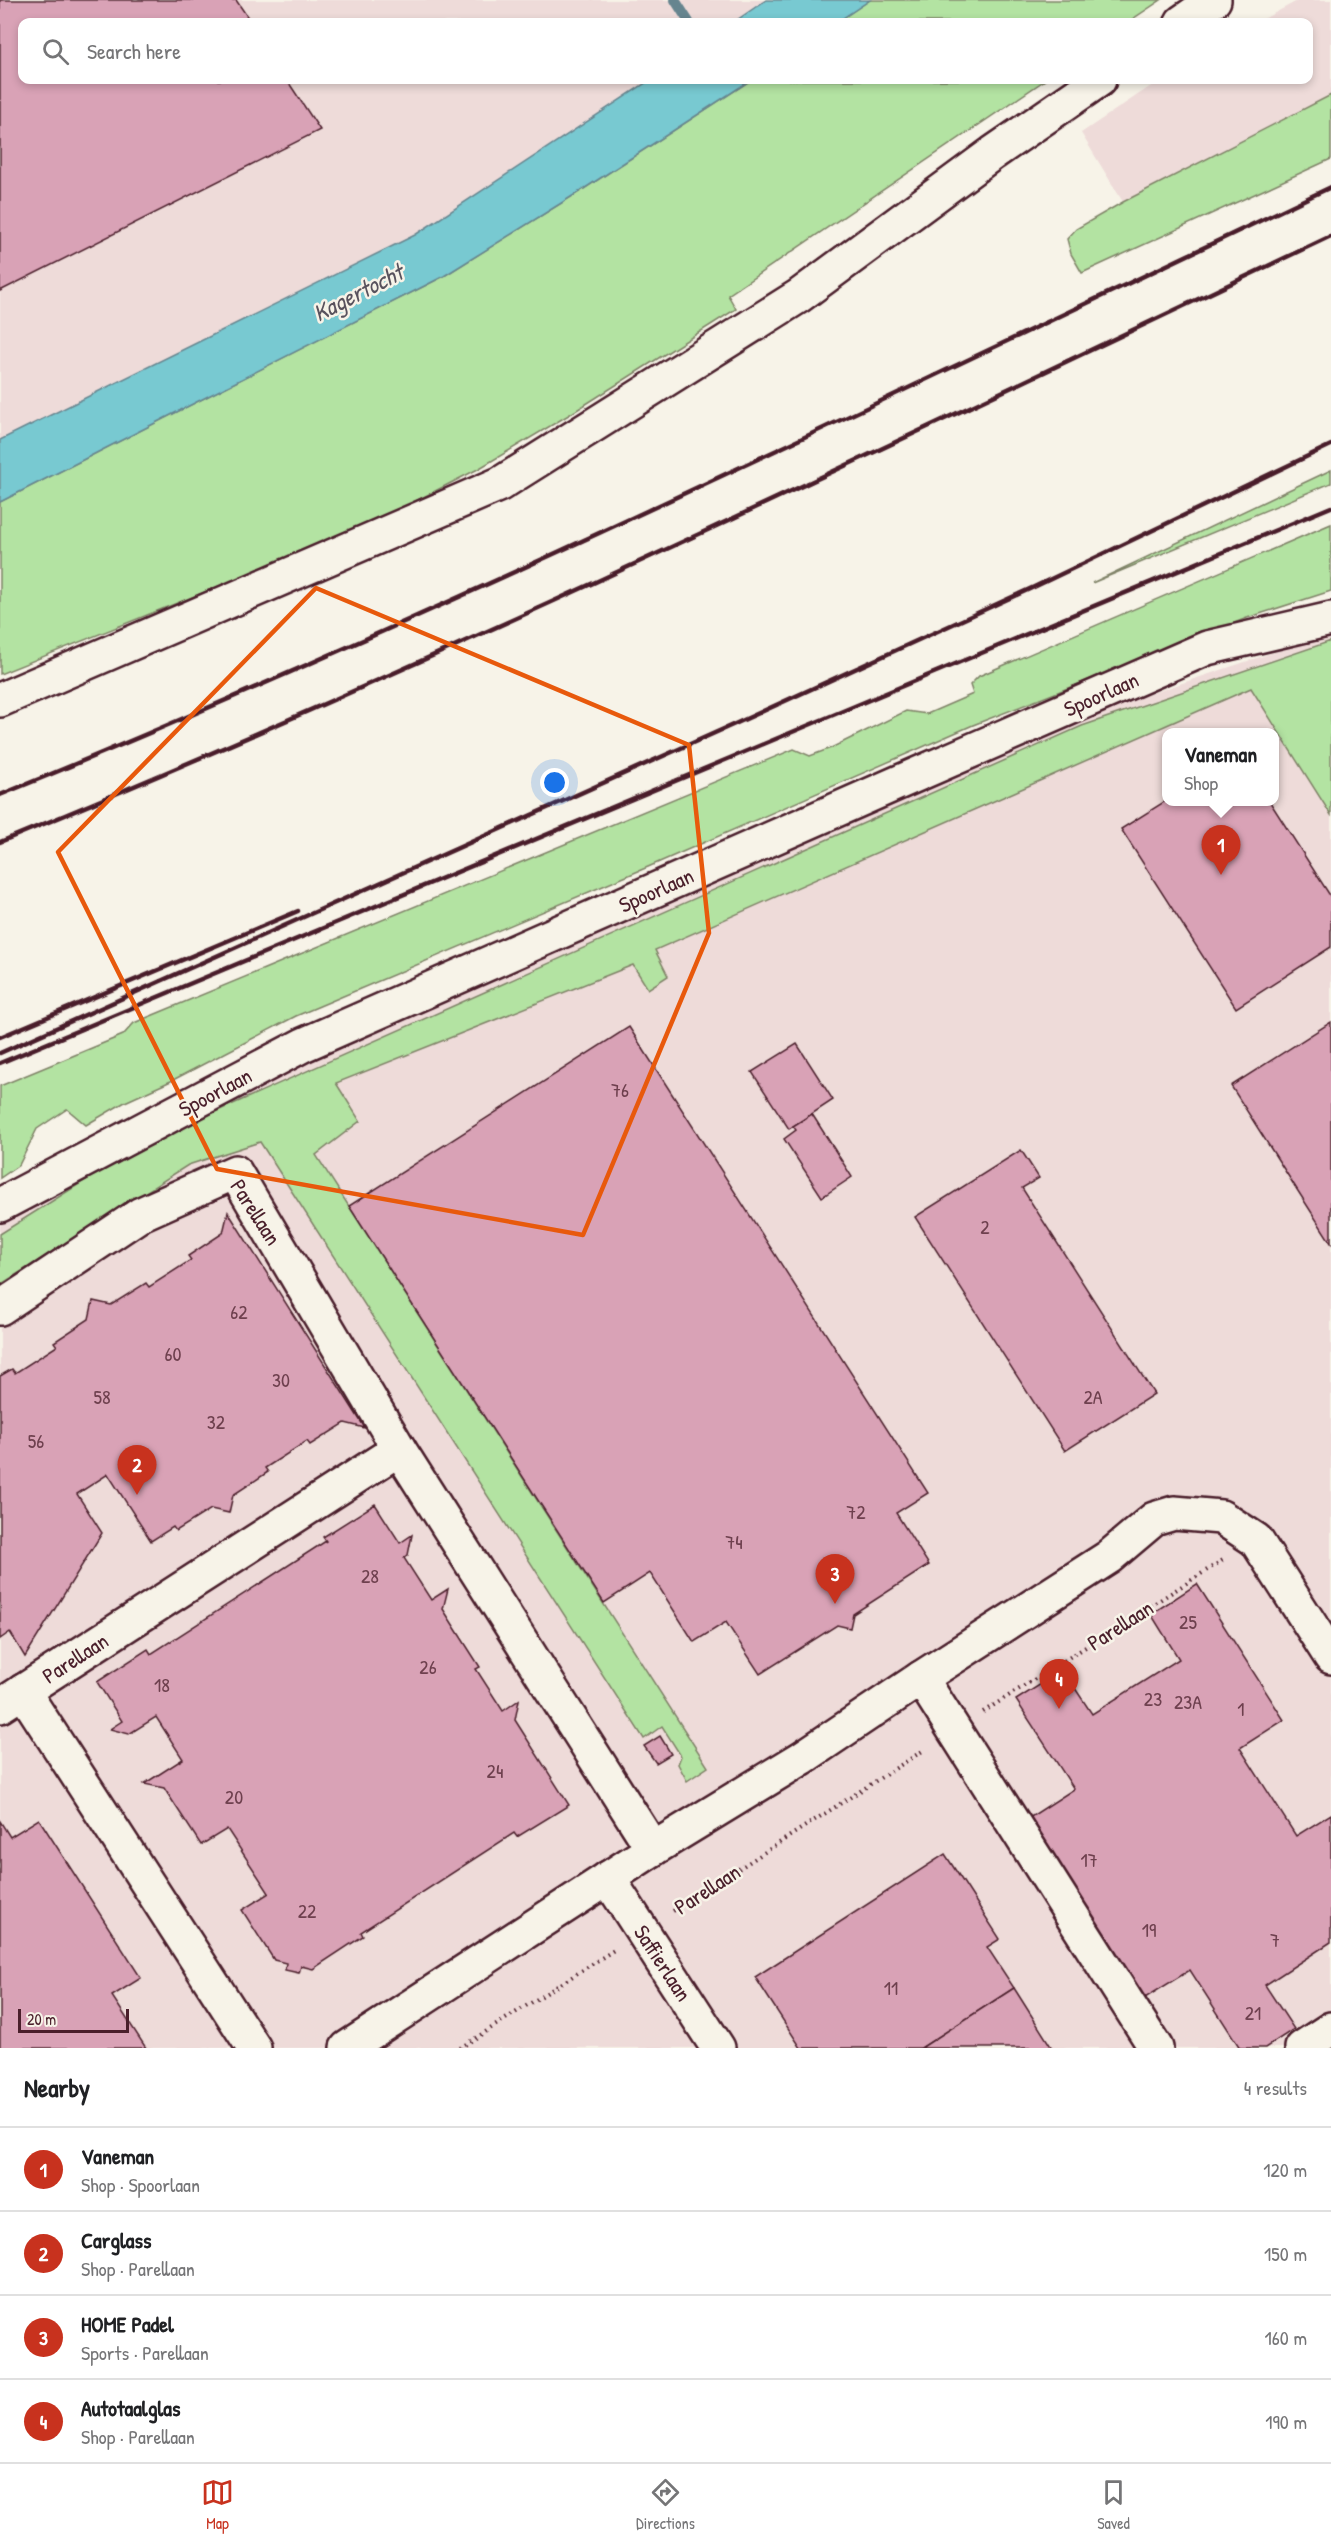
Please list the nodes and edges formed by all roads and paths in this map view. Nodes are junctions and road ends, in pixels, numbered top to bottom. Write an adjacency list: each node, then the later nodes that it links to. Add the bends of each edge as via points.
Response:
1 (1214, 0): 2 (street)
2 (1188, 18)
3 (1093, 84): 5 (street, via 799,296 500,484)
4 (1331, 619): 6 (street, Spoorlaan, via 1207,648 848,805 303,1046)
5 (0, 700)
6 (0, 1205)
7 (0, 1308): 8 (street, Parellaan, via 141,1214 235,1172)
8 (399, 1449): 12 (street, Parellaan); 14 (street, Parellaan)
9 (1256, 1540): 10 (street); 11 (street, via 1221,1517 1174,1513 1154,1519 1109,1557); 13 (path, Parellaan)
10 (1331, 1658)
11 (921, 1678): 13 (street); 14 (street, via 802,1758)
12 (12, 1699): 18 (street, Parellaan)
13 (954, 1731): 16 (path, Parellaan); 22 (street)
14 (653, 1849): 15 (street)
15 (608, 1878): 16 (street, Saffierlaan); 19 (street)
16 (642, 1932): 20 (path, Parellaan); 21 (street, Saffierlaan)
17 (1331, 2029): 23 (street)
18 (254, 2048)
19 (346, 2048)
20 (460, 2048)
21 (718, 2048)
22 (1156, 2048)
23 (1302, 2048)

